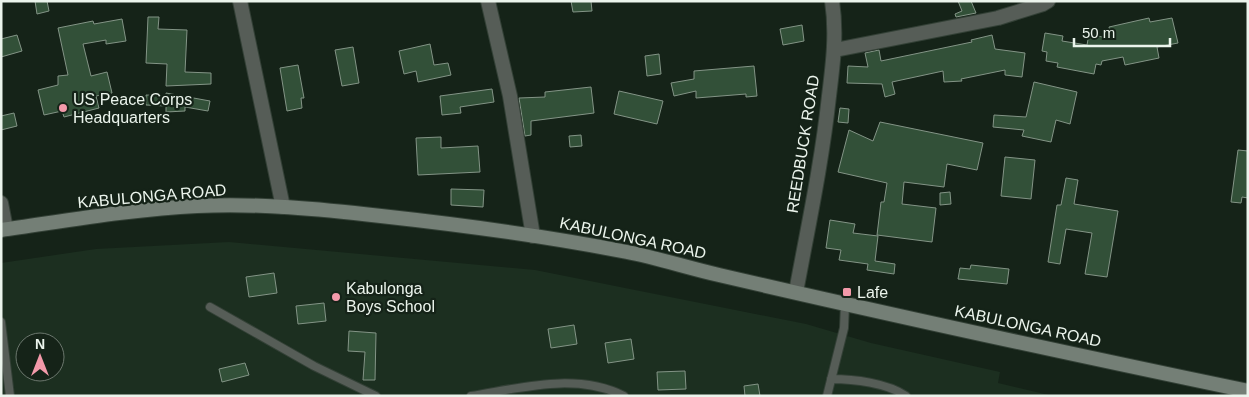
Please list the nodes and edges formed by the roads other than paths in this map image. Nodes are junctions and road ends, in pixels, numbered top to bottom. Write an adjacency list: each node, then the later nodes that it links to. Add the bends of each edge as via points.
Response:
1 (240, 1): 7 (street)
2 (488, 1): 9 (street, via 512,104)
3 (832, 1): 5 (street, REEDBUCK ROAD)
4 (1048, 1): 5 (street, via 998,18)
5 (834, 50): 10 (street, REEDBUCK ROAD, via 824,141)
6 (1, 203): 8 (street)
7 (284, 207): 8 (main road, KABULONGA ROAD, via 197,206); 9 (main road, KABULONGA ROAD)
8 (4, 230)
9 (533, 236): 10 (main road, KABULONGA ROAD, via 653,257)
10 (796, 292): 11 (main road, KABULONGA ROAD)
11 (845, 304): 14 (lane, via 844,328); 15 (main road, KABULONGA ROAD)
12 (210, 307): 17 (lane, via 314,366)
13 (1, 322): 16 (lane)
14 (832, 378): 20 (lane); 21 (lane, via 856,379)
15 (1248, 391)
16 (10, 396)
17 (376, 396)
18 (471, 396): 19 (lane, via 571,382 592,384)
19 (624, 396)
20 (827, 396)
21 (906, 396)

